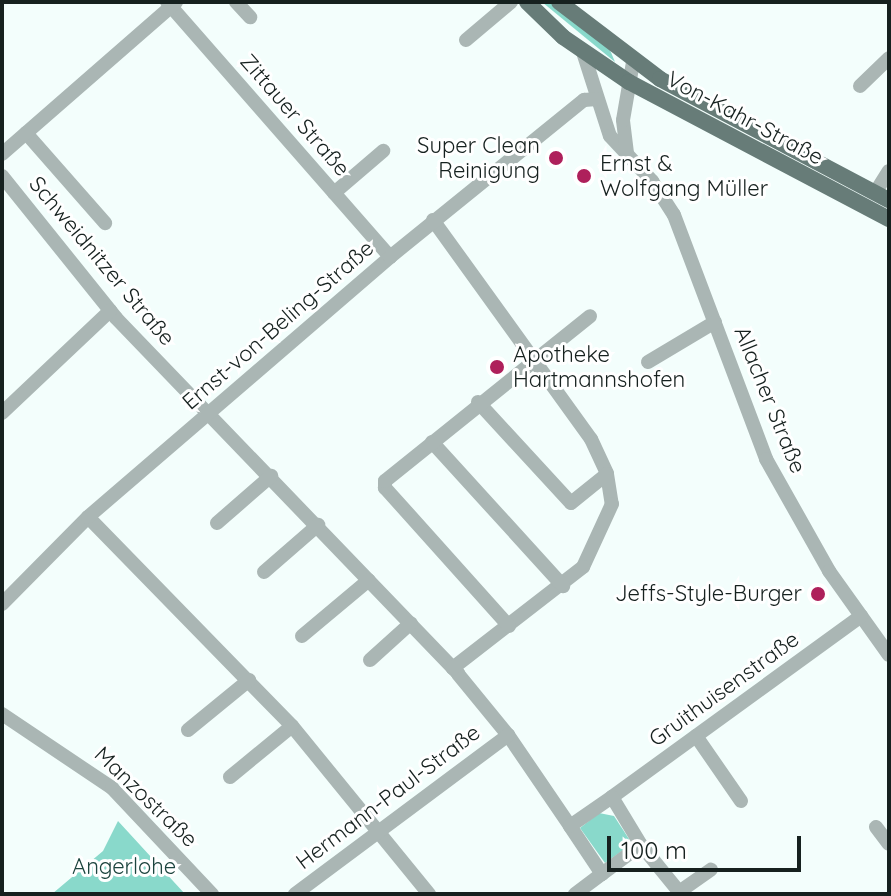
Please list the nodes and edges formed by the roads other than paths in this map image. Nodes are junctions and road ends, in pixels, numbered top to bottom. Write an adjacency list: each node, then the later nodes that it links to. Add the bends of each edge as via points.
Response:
1 (236, 2): 6 (street)
2 (511, 2): 7 (street)
3 (527, 2): 8 (main road)
4 (559, 2): 10 (main road, Von-Kahr-Straße)
5 (172, 3): 14 (street); 20 (street, Zittauer Straße)
6 (250, 17)
7 (466, 40)
8 (583, 52): 11 (main road, Von-Kahr-Straße); 13 (street, Allacher Straße)
9 (889, 58): 12 (street)
10 (633, 62): 11 (street); 21 (main road, Von-Kahr-Straße)
11 (629, 82): 16 (street, via 623,120); 22 (main road, Von-Kahr-Straße)
12 (860, 86)
13 (597, 99): 16 (street, Allacher Straße, via 610,136); 23 (street, Ernst-von-Beling-Straße, via 584,100)
14 (26, 133): 17 (street); 24 (street)
15 (383, 151): 20 (street)
16 (627, 153): 28 (street, Allacher Straße, via 674,215)
17 (2, 154)
18 (889, 171): 21 (street)
19 (2, 176): 26 (street, Schweidnitzer Straße)
20 (334, 193): 25 (street, Zittauer Straße)
21 (882, 196)
22 (889, 219)
23 (433, 220): 25 (street, Ernst-von-Beling-Straße); 29 (street)
24 (105, 223)
25 (390, 257): 33 (street, Ernst-von-Beling-Straße)
26 (110, 311): 32 (street); 33 (street, Schweidnitzer Straße)
27 (590, 316): 29 (street)
28 (715, 322): 30 (street); 44 (street, Allacher Straße, via 766,459 804,530)
29 (536, 358): 31 (street); 35 (street, via 591,439)
30 (648, 362)
31 (478, 402): 34 (street); 35 (street, via 571,503)
32 (2, 413)
33 (213, 415): 36 (street, Schweidnitzer Straße); 37 (street, Ernst-von-Beling-Straße)
34 (432, 442): 42 (street); 46 (street, via 385,481 385,488)
35 (607, 474): 42 (street, via 612,504 600,540)
36 (271, 476): 38 (street); 39 (street, Schweidnitzer Straße)
37 (88, 517): 43 (street, Ernst-von-Beling-Straße); 51 (street)
38 (217, 523)
39 (318, 525): 40 (street); 41 (street, Schweidnitzer Straße)
40 (264, 572)
41 (369, 580): 45 (street, Schweidnitzer Straße); 47 (street)
42 (563, 586): 46 (street)
43 (2, 604)
44 (861, 616): 48 (street, Allacher Straße); 56 (street, Gruithuisenstraße)
45 (411, 623): 49 (street); 50 (street, Schweidnitzer Straße)
46 (509, 626): 50 (street)
47 (302, 636)
48 (889, 655)
49 (370, 660)
50 (453, 668): 55 (street, Schweidnitzer Straße)
51 (249, 680): 53 (street); 54 (street)
52 (2, 714): 68 (street, Manzostraße, via 112,788)
53 (292, 726): 57 (street); 62 (street)
54 (188, 730)
55 (508, 735): 60 (street, Schweidnitzer Straße); 62 (street, Hermann-Paul-Straße)
56 (696, 736): 58 (street, Gruithuisenstraße); 59 (street)
57 (230, 777)
58 (612, 797): 60 (street, Gruithuisenstraße); 64 (street)
59 (741, 801)
60 (570, 826): 66 (street, Schweidnitzer Straße)
61 (876, 827): 63 (street)
62 (379, 831): 69 (street, Hermann-Paul-Straße); 70 (street)
63 (889, 844)
64 (641, 845): 66 (street); 67 (street)
65 (711, 870): 67 (street)
66 (602, 874): 71 (street)
67 (680, 893)
68 (212, 894)
69 (295, 894)
70 (429, 894)
71 (575, 894)

